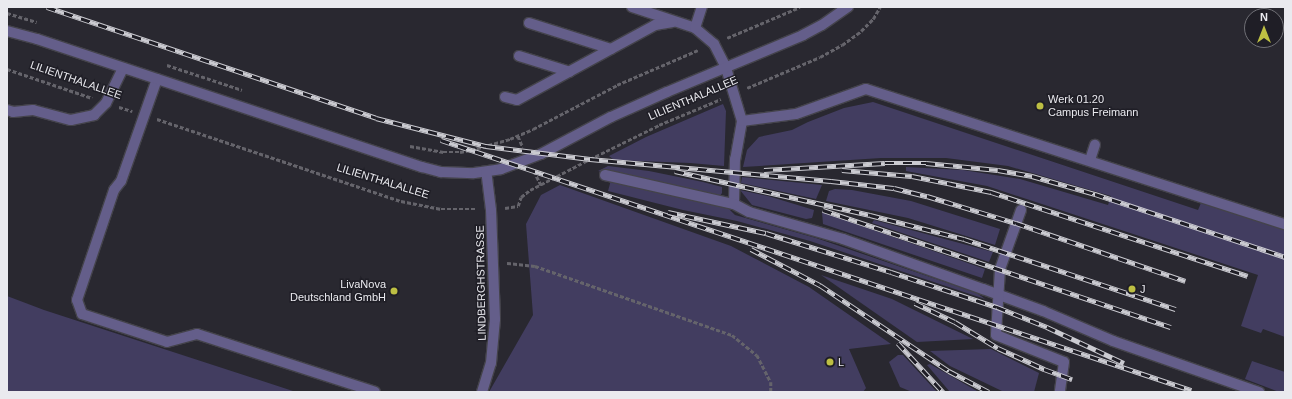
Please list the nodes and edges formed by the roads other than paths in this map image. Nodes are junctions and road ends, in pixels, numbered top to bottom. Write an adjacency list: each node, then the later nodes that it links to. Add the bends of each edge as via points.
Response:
1 (632, 7): 5 (street)
2 (702, 7): 6 (street)
3 (848, 7): 11 (street, LILIENTHALALLEE, via 803,35)
4 (529, 23): 8 (street)
5 (684, 24): 6 (street); 8 (street, via 670,22 655,25)
6 (695, 28): 11 (street, via 714,44)
7 (7, 31): 10 (street, LILIENTHALALLEE)
8 (611, 49): 12 (street)
9 (519, 56): 12 (street)
10 (123, 68): 13 (street, LILIENTHALALLEE); 15 (street, via 106,102 94,115 72,120 33,110)
11 (726, 68): 16 (street); 19 (street, LILIENTHALALLEE, via 625,111 529,159)
12 (570, 72): 14 (street, via 517,100)
13 (157, 79): 19 (street, LILIENTHALALLEE, via 422,167 462,174); 25 (street, via 121,181 114,190 77,300 82,314 167,342 197,334)
14 (505, 97)
15 (7, 110)
16 (742, 121): 18 (street, via 796,114 866,88); 21 (street, via 735,159)
17 (1095, 145): 18 (street)
18 (1090, 160): 23 (street)
19 (486, 172): 26 (street, LINDBERGHSTRASSE, via 492,210 494,343)
20 (605, 175): 21 (street)
21 (734, 204): 24 (street, via 749,212 843,239)
22 (1021, 210): 24 (street, via 1000,269)
23 (1285, 224)
24 (998, 294): 27 (street, via 996,336 1064,362); 28 (street, via 1113,341)
25 (375, 392)
26 (482, 392)
27 (1060, 392)
28 (1259, 392)

